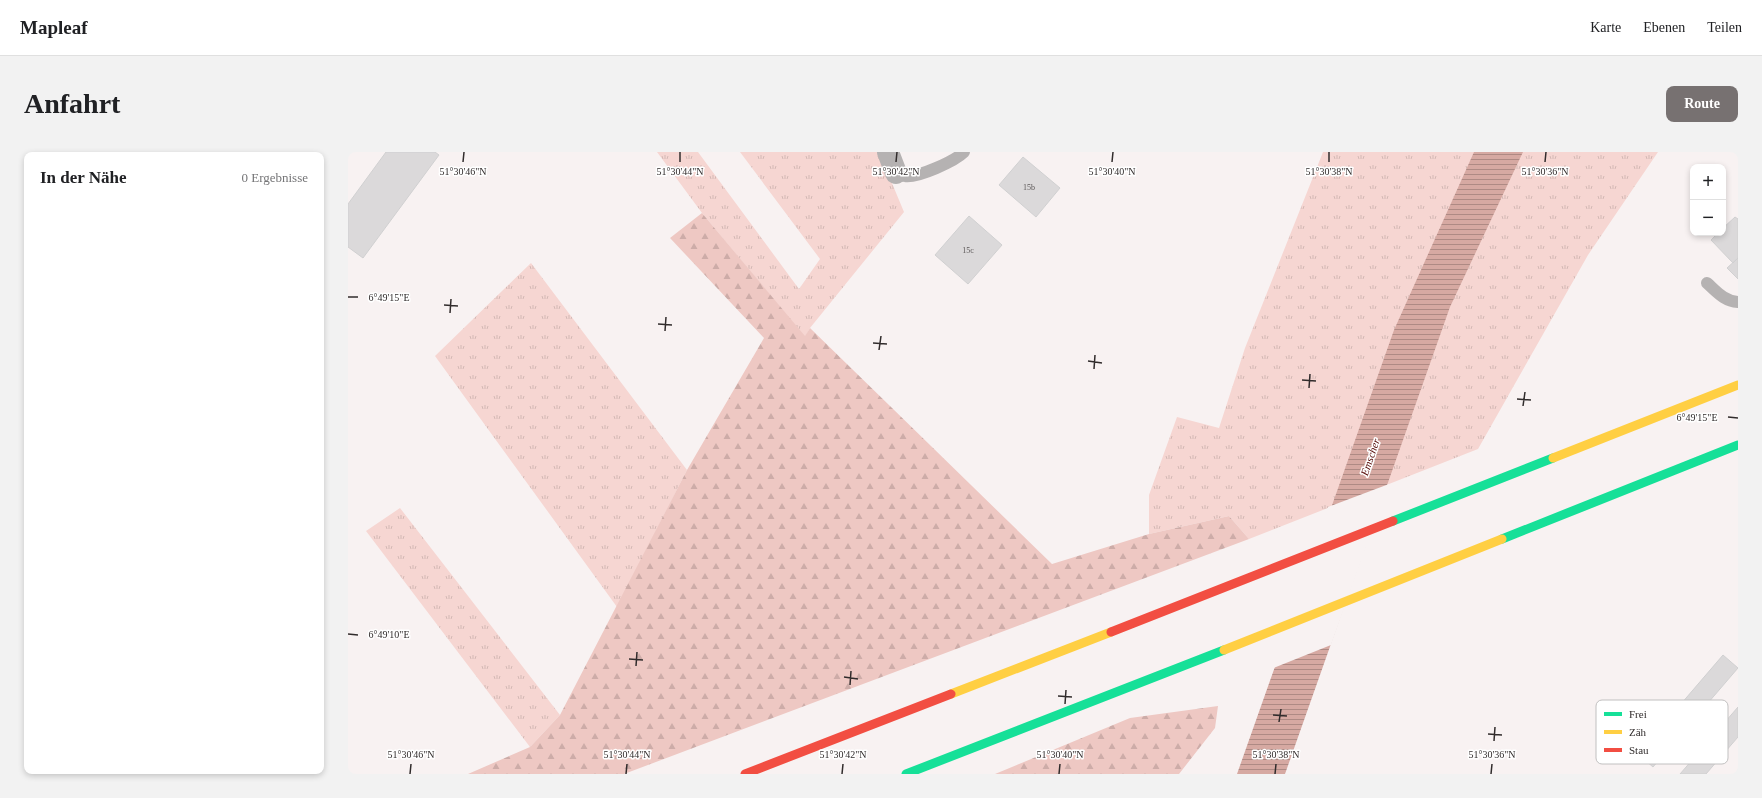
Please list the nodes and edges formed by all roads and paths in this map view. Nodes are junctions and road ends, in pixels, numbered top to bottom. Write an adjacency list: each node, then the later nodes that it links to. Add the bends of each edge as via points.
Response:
1 (888, 152): 3 (street)
2 (964, 152): 3 (lane, via 959,158 914,175)
3 (896, 173)
4 (1707, 283): 5 (lane, via 1723,298)
5 (1738, 302)
6 (1738, 385): 8 (highway)
7 (1738, 445): 9 (highway)
8 (745, 774)
9 (906, 774)

